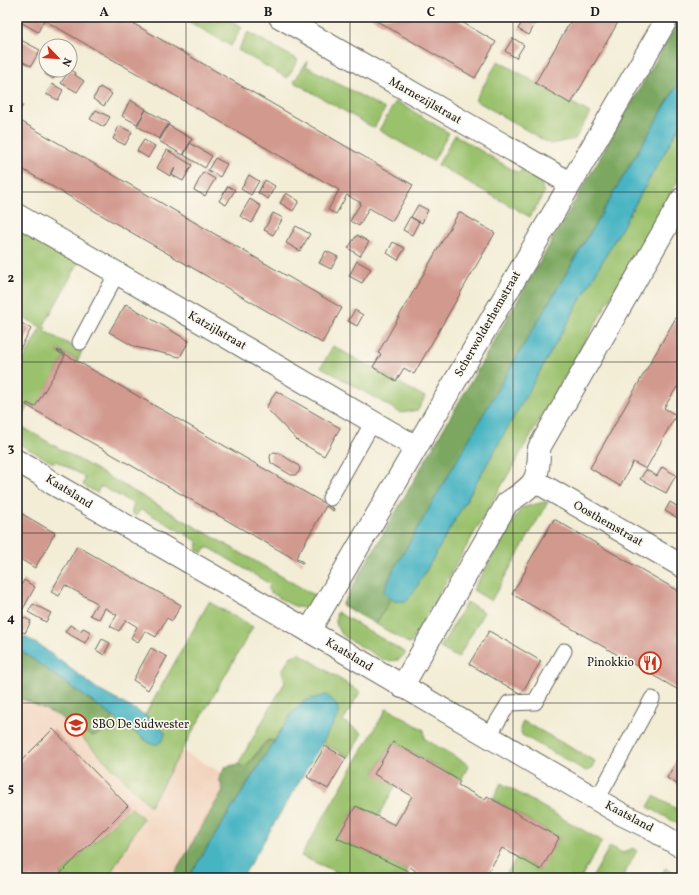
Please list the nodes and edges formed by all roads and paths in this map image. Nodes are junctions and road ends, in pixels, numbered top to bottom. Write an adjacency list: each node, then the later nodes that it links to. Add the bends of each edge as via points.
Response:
1 (280, 17): 3 (street, Marnezijlstraat)
2 (668, 17): 3 (street, Scherwolderhemstraat)
3 (570, 183): 9 (street, Scherwolderhemstraat)
4 (682, 199): 11 (street, via 539,448 539,466)
5 (17, 215): 6 (street, Katzijlstraat)
6 (117, 273): 7 (lane); 8 (street, Katzijlstraat)
7 (80, 342)
8 (373, 422): 9 (street, Katzijlstraat); 12 (lane)
9 (416, 447): 14 (street, Scherwolderhemstraat)
10 (17, 460): 14 (street, Kaatsland, via 52,483)
11 (535, 481): 13 (street, Oosthemstraat); 16 (street, via 507,503)
12 (330, 498)
13 (682, 566)
14 (309, 631): 16 (street, Kaatsland)
15 (564, 651): 18 (lane, via 535,702 509,703)
16 (402, 686): 18 (street, Kaatsland)
17 (652, 699): 19 (lane)
18 (488, 737): 19 (street, Kaatsland)
19 (597, 800): 20 (street, Kaatsland)
20 (682, 847)

